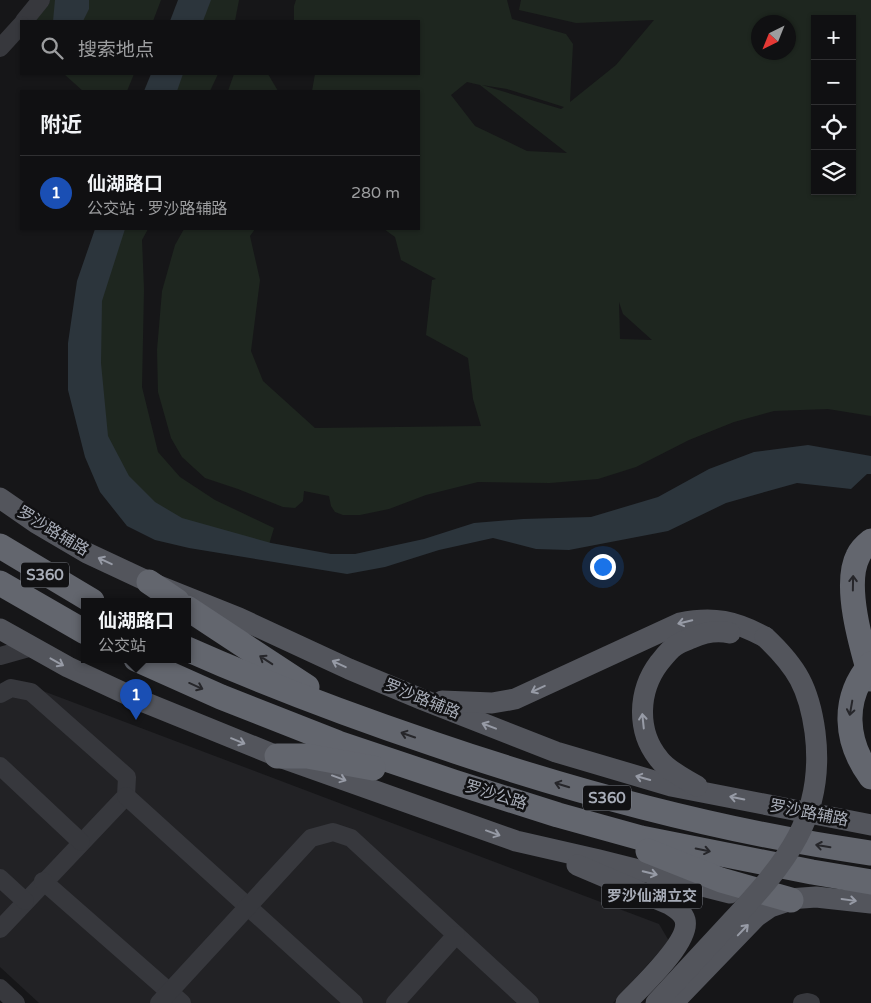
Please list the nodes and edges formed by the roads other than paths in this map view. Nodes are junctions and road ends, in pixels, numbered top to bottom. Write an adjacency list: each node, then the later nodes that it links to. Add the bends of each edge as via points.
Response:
1 (41, 0): 2 (street)
2 (25, 20)
3 (20, 26): 4 (street)
4 (0, 48)
5 (0, 498): 8 (main road, 罗沙路辅路, one-way to 5, via 87,553)
6 (871, 541): 23 (highway, one-way to 6, via 854,601 854,566 863,548)
7 (0, 546): 10 (highway, S360)
8 (149, 582): 11 (highway); 12 (main road, 罗沙路辅路, one-way to 8)
9 (0, 583): 16 (highway, S360)
10 (87, 598)
11 (173, 598)
12 (189, 598)
13 (191, 599): 25 (main road, 罗沙路辅路, one-way to 13)
14 (191, 611): 26 (highway, one-way to 14)
15 (0, 628): 18 (main road)
16 (81, 630)
17 (762, 641): 25 (main road, one-way to 25, via 746,627 726,620 698,619 680,623 515,699 492,703); 31 (main road, one-way to 17, via 659,760 650,745 643,728 642,712 647,683 675,645 706,632 724,632); 56 (main road, via 788,676 798,697 806,747 806,769 799,808 792,826 763,871); 57 (main road, bridge, via 783,654 796,670 807,694 817,746 817,769 810,810 802,830 770,879)
18 (32, 648): 20 (street); 27 (main road, one-way to 27, via 140,700)
19 (191, 651): 26 (highway, 罗沙公路 / S360)
20 (0, 656)
21 (145, 663): 30 (highway, 罗沙公路 / S360, one-way to 30, via 338,743)
22 (871, 664): 29 (highway, one-way to 29, bridge, via 860,680 850,718 856,755)
23 (871, 679)
24 (0, 694): 32 (street, via 12,688 31,692 127,777)
25 (421, 700): 31 (main road, 罗沙路辅路, one-way to 25, via 671,786 556,752)
26 (351, 716): 37 (highway, 罗沙公路 / S360, one-way to 26, via 726,827 612,799)
27 (277, 756): 30 (highway, via 306,756); 35 (main road, one-way to 35)
28 (0, 766): 36 (street)
29 (871, 777)
30 (454, 782): 33 (highway, 罗沙公路 / S360)
31 (708, 792): 34 (main road, 罗沙路辅路, one-way to 31)
32 (126, 796): 36 (street); 44 (street)
33 (558, 815): 40 (highway, 罗沙公路 / S360, one-way to 40, via 641,838); 42 (highway, via 721,880)
34 (871, 825)
35 (516, 841): 42 (main road, one-way to 42, via 762,901); 47 (main road, 罗沙仙湖立交, via 680,910 685,919 685,929)
36 (81, 842): 39 (street)
37 (871, 853)
38 (0, 878): 41 (street)
39 (43, 881): 41 (street); 50 (street)
40 (871, 882)
41 (25, 900): 45 (street)
42 (791, 900): 43 (main road, one-way to 43, via 816,897); 48 (main road, one-way to 42, via 757,916 770,907)
43 (871, 902)
44 (248, 907): 46 (street, via 311,838 333,832 351,838); 50 (street); 52 (street)
45 (0, 928)
46 (456, 935): 53 (street); 54 (street)
47 (674, 950): 48 (main road, via 692,936 708,941 713,950); 55 (main road, 罗沙仙湖立交)
48 (701, 974): 58 (main road)
49 (0, 988): 51 (street)
50 (170, 999)
51 (16, 1003)
52 (354, 1003)
53 (395, 1003)
54 (530, 1003)
55 (626, 1003)
56 (644, 1003)
57 (656, 1003)
58 (673, 1003)
59 (802, 1003): 60 (street)
60 (811, 1003)

